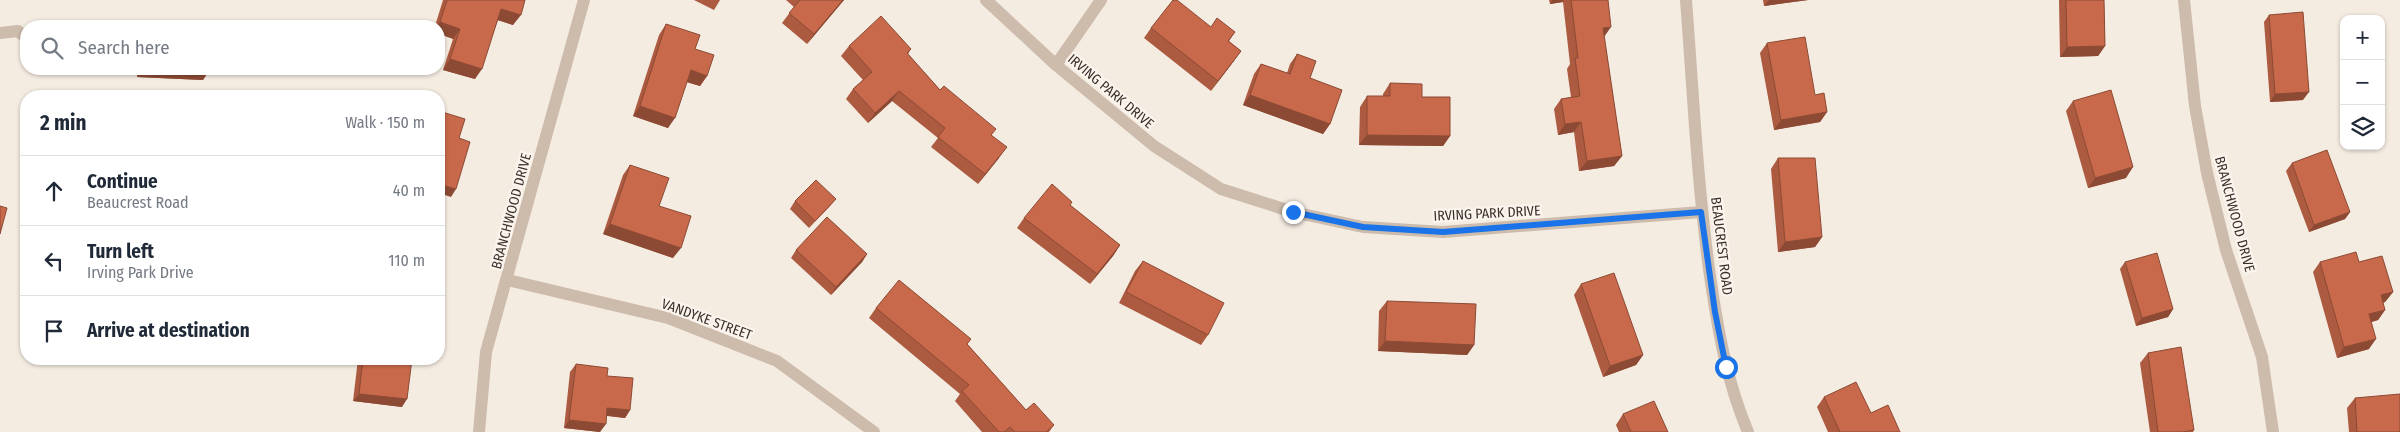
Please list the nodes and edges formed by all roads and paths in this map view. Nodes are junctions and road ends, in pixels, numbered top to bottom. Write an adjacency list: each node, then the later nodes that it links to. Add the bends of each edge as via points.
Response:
1 (584, 0): 10 (street, BRANCHWOOD DRIVE)
2 (986, 0): 8 (street, IRVING PARK DRIVE)
3 (1101, 0): 8 (street)
4 (1686, 0): 9 (street, BEAUCREST ROAD)
5 (2184, 0): 14 (street, BRANCHWOOD DRIVE, via 2195,106 2207,173 2226,250 2262,357)
6 (0, 33): 7 (street)
7 (20, 33)
8 (1056, 65): 9 (street, IRVING PARK DRIVE, via 1154,146 1221,189 1293,212 1363,227 1443,232)
9 (1701, 212): 13 (street, BEAUCREST ROAD, via 1726,367)
10 (508, 280): 11 (street, BRANCHWOOD DRIVE, via 486,352); 12 (street, VANDYKE STREET, via 668,318 777,361)
11 (479, 432)
12 (874, 432)
13 (1748, 432)
14 (2273, 432)

